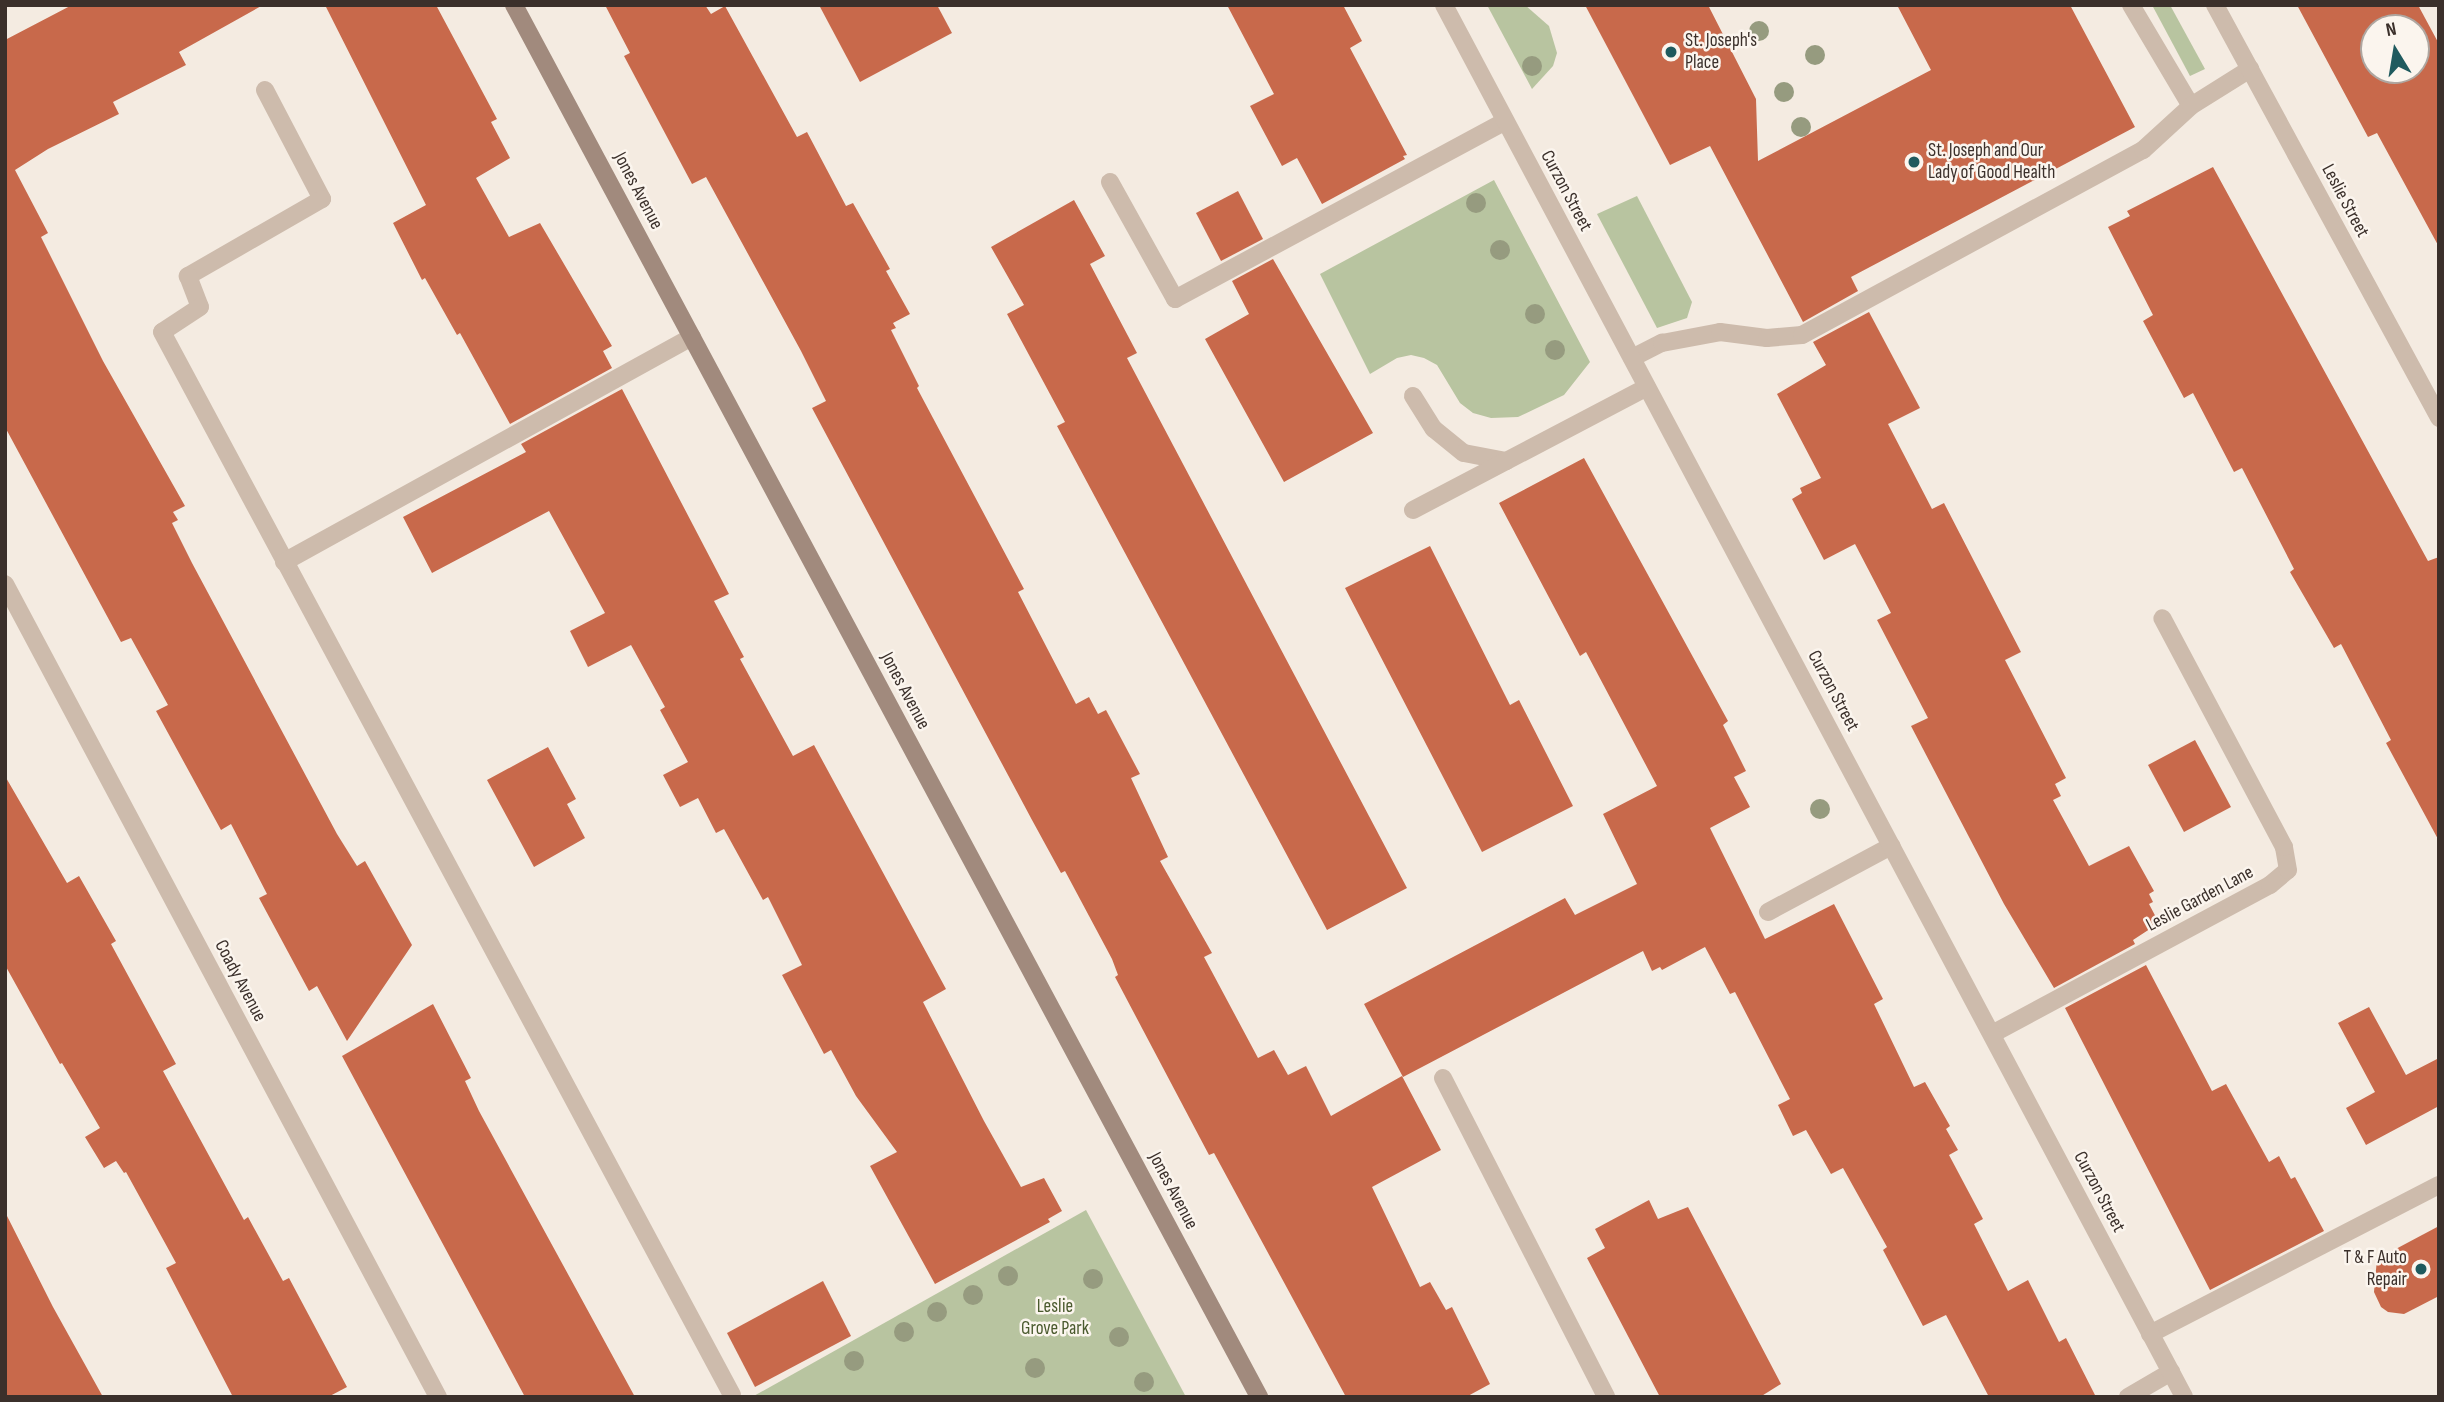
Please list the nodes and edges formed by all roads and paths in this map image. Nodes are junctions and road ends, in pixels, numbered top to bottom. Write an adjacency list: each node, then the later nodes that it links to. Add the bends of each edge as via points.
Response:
1 (514, 5): 10 (street, Jones Avenue)
2 (1444, 5): 8 (street, Curzon Street)
3 (2131, 5): 7 (street)
4 (2215, 5): 5 (street, Leslie Street)
5 (2250, 69): 7 (street); 14 (street, Leslie Street)
6 (265, 90): 17 (street, via 321,199 188,275 200,307 162,332)
7 (2190, 106): 11 (street, via 2143,150 1802,335 1767,338 1720,332 1662,343)
8 (1505, 121): 9 (street, via 1175,299); 11 (street, Curzon Street)
9 (1110, 182)
10 (692, 337): 17 (street); 29 (street, Jones Avenue)
11 (1632, 358): 12 (street, Curzon Street)
12 (1647, 387): 15 (street); 20 (street, Curzon Street)
13 (1413, 396): 15 (street, via 1434,429 1464,453)
14 (2439, 418)
15 (1507, 461): 16 (street)
16 (1413, 510)
17 (284, 562): 27 (street)
18 (5, 584): 28 (street, Coady Avenue)
19 (2162, 618): 22 (street, Leslie Garden Lane, via 2284,847 2288,870 2270,886)
20 (1891, 846): 21 (street); 22 (street, Curzon Street)
21 (1768, 912)
22 (1992, 1034): 25 (street, Curzon Street)
23 (1443, 1078): 30 (street)
24 (2439, 1185): 25 (street)
25 (2150, 1334): 26 (street, Curzon Street)
26 (2171, 1372): 31 (street); 32 (street, Curzon Street)
27 (732, 1395)
28 (438, 1397)
29 (1259, 1397)
30 (1606, 1397)
31 (2129, 1397)
32 (2184, 1397)

